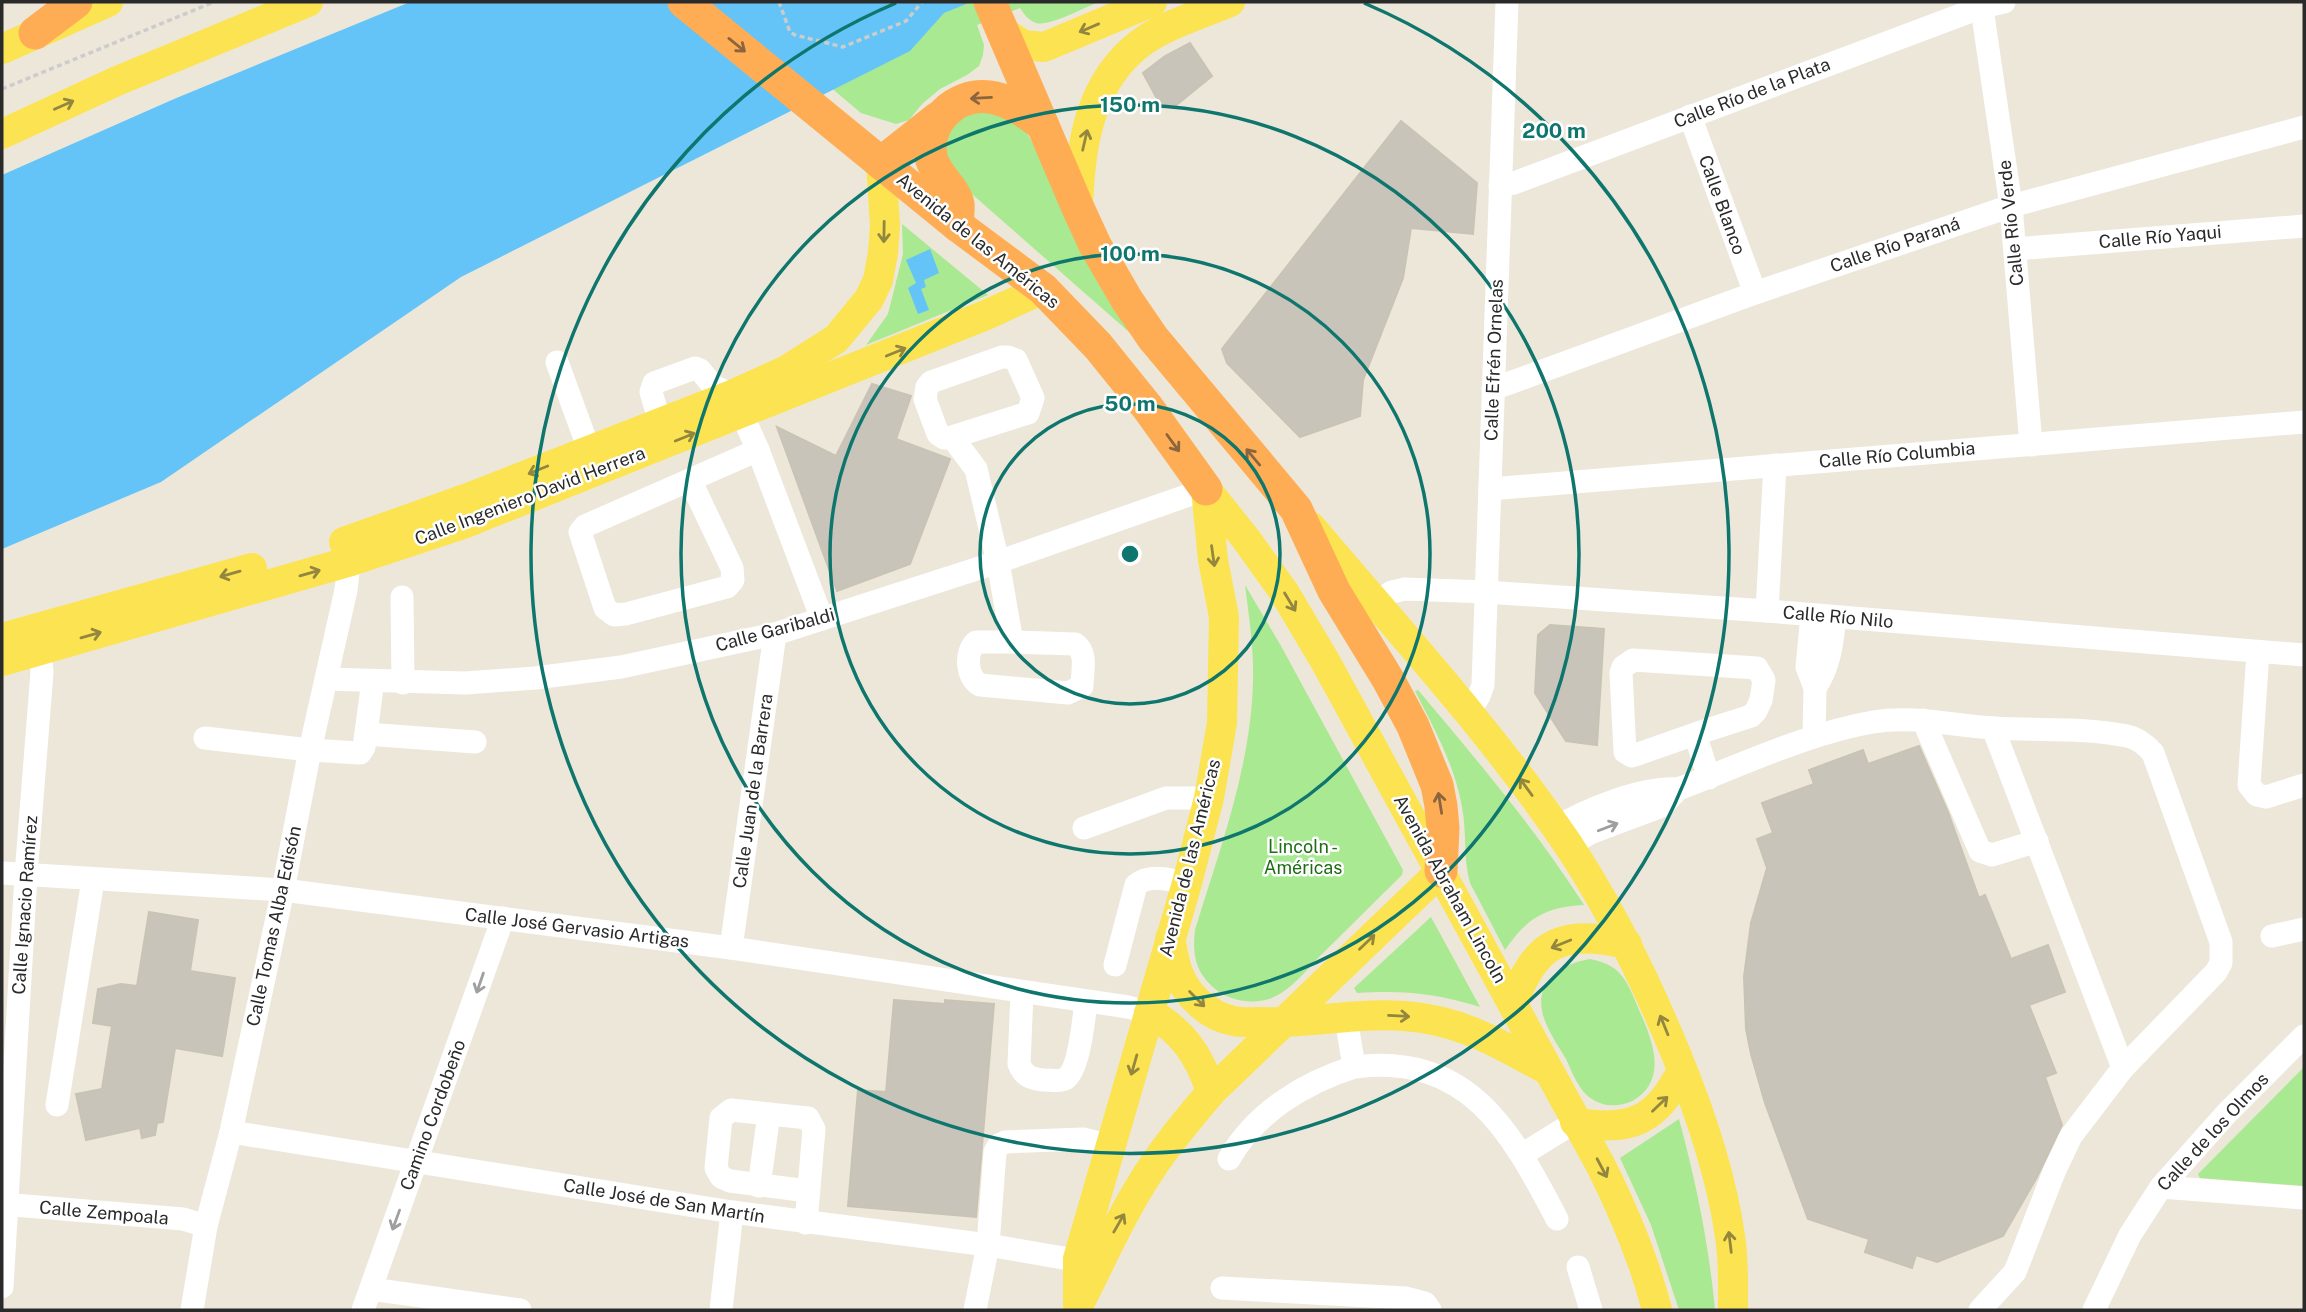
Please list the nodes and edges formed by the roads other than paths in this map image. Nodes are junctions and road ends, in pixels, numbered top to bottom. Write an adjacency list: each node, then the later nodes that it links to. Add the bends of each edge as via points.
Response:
1 (76, 2): 10 (highway)
2 (108, 2): 10 (main road)
3 (307, 2): 16 (main road, one-way to 3)
4 (684, 2): 17 (highway, Avenida de las Américas, one-way to 17)
5 (1152, 2): 9 (main road, one-way to 9, via 1044,47 1023,46)
6 (1230, 2): 20 (main road, one-way to 6, via 1079,164 1095,102 1106,80 1143,41)
7 (1507, 2): 18 (street, Calle Efrén Ornelas)
8 (1989, 4): 12 (street, Calle Río de la Plata); 19 (street, Calle Río Verde)
9 (997, 19): 14 (highway)
10 (35, 33): 11 (main road)
11 (2, 49)
12 (1690, 116): 18 (street, Calle Río de la Plata); 25 (street, Calle Blanco)
13 (938, 118): 14 (highway, one-way to 13, via 1013,104 991,97 959,102); 17 (highway); 21 (highway, via 931,156 958,202)
14 (1042, 124): 20 (highway)
15 (2304, 127): 19 (street, Calle Río Paraná)
16 (2, 134)
17 (881, 163): 21 (highway, Avenida de las Américas); 29 (main road, Calle Ingeniero David Herrera, one-way to 29, via 885,225 878,280 869,299 836,339)
18 (1500, 186): 30 (street, Calle Efrén Ornelas)
19 (2011, 206): 23 (street, Calle Río Verde); 25 (street, Calle Río Paraná)
20 (1078, 208): 26 (highway)
21 (957, 225): 24 (highway, Avenida de las Américas)
22 (2304, 226): 23 (street, Calle Río Yaqui)
23 (2015, 249): 35 (street, Calle Río Verde)
24 (1043, 289): 27 (highway, Avenida de las Américas); 29 (main road, Calle Ingeniero David Herrera, one-way to 24, via 986,316)
25 (1755, 293): 30 (street, Calle Río Paraná)
26 (1153, 338): 27 (highway, via 1125,348); 42 (highway, one-way to 26)
27 (1098, 346): 40 (highway, Avenida de las Américas, one-way to 40)
28 (557, 362): 37 (street)
29 (792, 381): 31 (main road, Calle Ingeniero David Herrera)
30 (1493, 389): 41 (street, Calle Efrén Ornelas)
31 (737, 405): 33 (main road, Calle Ingeniero David Herrera); 33 (street, via 695,368 654,383 651,392); 36 (street); 37 (main road, Calle Ingeniero David Herrera, one-way to 31)
32 (2304, 422): 35 (street, Calle Río Columbia)
33 (660, 423): 37 (main road, Calle Ingeniero David Herrera)
34 (953, 437): 34 (street, via 938,434 925,399 931,382 1002,357 1016,360 1033,398 1028,413); 44 (street, via 976,469)
35 (2031, 445): 38 (street, Calle Río Columbia)
36 (758, 450): 39 (street); 51 (street)
37 (594, 461): 43 (main road, Calle Ingeniero David Herrera, via 468,498)
38 (1775, 465): 41 (street, Calle Río Columbia); 48 (street)
39 (690, 480): 39 (street, via 580,532 605,608 614,615 727,587 733,580 732,568)
40 (1206, 489): 44 (street, Calle Garibaldi); 75 (main road, Avenida de las Américas, one-way to 75, via 1224,617 1225,664 1222,723); 79 (main road, Avenida Abraham Lincoln, one-way to 79, via 1284,592)
41 (1490, 489): 45 (street, Calle Efrén Ornelas)
42 (1296, 509): 47 (main road); 79 (highway, one-way to 42, via 1441,806 1422,746 1334,591)
43 (351, 551): 54 (main road, Calle Ingeniero David Herrera); 60 (street, Calle Tomas Alba Edisón)
44 (998, 562): 51 (street, Calle Garibaldi); 56 (street)
45 (1486, 592): 47 (street, Calle Río Nilo, via 1405,589); 48 (street, Calle Río Nilo); 64 (street, Calle Efrén Ornelas, via 1483,685)
46 (401, 597): 62 (street)
47 (1375, 603): 64 (main road)
48 (1767, 611): 49 (street, Calle Río Nilo)
49 (1812, 615): 50 (street, Calle Río Nilo); 63 (street, via 1807,667)
50 (1835, 617): 57 (street, Calle Río Nilo); 63 (street, via 1826,670)
51 (822, 620): 53 (street, Calle Garibaldi)
52 (2, 626): 54 (main road)
53 (775, 634): 62 (street, Calle Garibaldi, via 621,667 465,683); 90 (street, Calle Juan de la Barrera)
54 (46, 637): 55 (main road, Calle Ingeniero David Herrera); 59 (main road, Calle Ingeniero David Herrera); 81 (street, Calle Ignacio Ramírez)
55 (2, 638)
56 (1012, 642): 56 (street, via 973,644 970,674 975,683 1068,694 1082,686 1080,647)
57 (2258, 652): 58 (street, Calle Río Nilo); 74 (street, via 2249,785 2257,795 2266,797)
58 (2304, 655)
59 (2, 661)
60 (326, 678): 61 (street, Calle Garibaldi); 72 (street, Calle Tomas Alba Edisón)
61 (373, 681): 62 (street, Calle Garibaldi); 67 (street)
62 (403, 682)
63 (1815, 688): 69 (street)
64 (1468, 714): 77 (main road, one-way to 64)
65 (1923, 720): 66 (street); 69 (street, via 1874,722); 78 (street, via 1980,851 1992,855)
66 (1993, 728): 78 (street); 100 (street, via 2129,736 2153,753 2222,953 2216,972)
67 (366, 734): 71 (street); 72 (street, via 360,753)
68 (1695, 734): 68 (street, via 1632,756 1625,752 1623,667 1633,660 1756,668 1764,680 1761,700 1751,716); 73 (street)
69 (1814, 735): 73 (street)
70 (205, 738): 72 (street)
71 (475, 742)
72 (310, 750): 84 (street, Calle Tomas Alba Edisón)
73 (1709, 778): 77 (street, via 1678,789 1662,806 1591,833)
74 (2304, 785)
75 (1209, 798): 76 (street, via 1166,798); 83 (main road, Avenida de las Américas)
76 (1084, 828)
77 (1562, 837): 89 (main road)
78 (2037, 841): 100 (street)
79 (1441, 871): 94 (main road, Avenida Abraham Lincoln); 97 (main road, Avenida de las Américas, one-way to 79)
80 (2, 873): 81 (street, Calle José Gervasio Artigas)
81 (26, 874): 82 (street, Calle José Gervasio Artigas); 116 (street, Calle Ignacio Ramírez)
82 (93, 880): 84 (street, Calle José Gervasio Artigas); 104 (street)
83 (1187, 883): 88 (main road, Avenida de las Américas); 91 (street, via 1150,877 1136,885)
84 (283, 890): 85 (street, Calle José Gervasio Artigas); 107 (street, Calle Tomas Alba Edisón)
85 (503, 918): 90 (street, Calle José Gervasio Artigas); 111 (street, Camino Cordobeño, one-way to 111)
86 (2304, 929): 87 (street)
87 (2272, 936)
88 (1170, 938): 95 (main road, Avenida de las Américas); 97 (main road, one-way to 97, via 1178,974 1201,1005 1234,1021)
89 (1627, 944): 94 (main road, one-way to 94, via 1580,937 1555,944 1535,959 1523,976); 102 (main road, one-way to 89)
90 (731, 948): 92 (street, Calle José Gervasio Artigas)
91 (1115, 965)
92 (1022, 993): 93 (street, Calle José Gervasio Artigas); 93 (street, via 1019,1063 1023,1073 1034,1079 1063,1081 1071,1075)
93 (1086, 1001): 95 (street, Calle José Gervasio Artigas)
94 (1513, 1004): 101 (main road, Avenida Abraham Lincoln)
95 (1149, 1013): 103 (main road, via 1185,1039); 108 (main road, Avenida de las Américas, one-way to 108)
96 (1346, 1018): 97 (main road); 99 (street); 101 (main road, one-way to 101, via 1376,1015 1444,1021 1482,1034)
97 (1282, 1023): 103 (main road, Avenida de las Américas)
98 (2304, 1036): 113 (street, Calle de los Olmos)
99 (1354, 1066): 109 (street, via 1416,1067 1444,1077 1474,1098); 110 (street, via 1322,1077 1276,1107 1240,1140)
100 (2123, 1068): 136 (street, via 2071,1136 2015,1272)
101 (1547, 1070): 106 (main road, Avenida Abraham Lincoln)
102 (1682, 1070): 106 (main road, one-way to 102, via 1602,1127 1628,1124 1652,1112 1671,1094); 135 (main road, one-way to 102, via 1723,1195)
103 (1211, 1092): 122 (main road, Avenida de las Américas, one-way to 103)
104 (57, 1105)
105 (769, 1114): 112 (street); 112 (street, via 731,1110 720,1118 716,1168 721,1177); 114 (street, via 808,1118 813,1124)
106 (1576, 1122): 109 (street); 134 (main road, Avenida Abraham Lincoln, one-way to 134, via 1624,1213)
107 (231, 1132): 111 (street, Calle José de San Martín); 120 (street, Calle Tomas Alba Edisón)
108 (1111, 1146): 121 (street, via 1083,1139 999,1145); 122 (main road, Avenida de las Américas)
109 (1523, 1154): 118 (street)
110 (1230, 1158)
111 (417, 1161): 117 (street, Calle José de San Martín); 126 (street, Camino Cordobeño, one-way to 126)
112 (759, 1186): 114 (street)
113 (2161, 1187): 115 (street); 137 (street, Calle de los Olmos, via 2130,1235)
114 (808, 1191): 119 (street)
115 (2304, 1198)
116 (5, 1205): 120 (street, Calle Zempoala, via 183,1219); 124 (street, Calle Ignacio Ramírez)
117 (732, 1212): 119 (street, Calle José de San Martín); 130 (street)
118 (1557, 1219)
119 (806, 1223): 121 (street, Calle José de San Martín)
120 (206, 1226): 128 (street, Calle Tomas Alba Edisón)
121 (988, 1245): 122 (street, Calle José de San Martín); 131 (street)
122 (1088, 1262): 127 (main road, Avenida de las Américas)
123 (1578, 1267): 133 (street)
124 (2, 1287)
125 (1222, 1288): 132 (street, via 1406,1298 1425,1303)
126 (367, 1299): 129 (street)
127 (1078, 1308)
128 (191, 1310)
129 (520, 1310)
130 (721, 1310)
131 (975, 1310)
132 (1430, 1310)
133 (1591, 1310)
134 (1657, 1310)
135 (1733, 1310)
136 (1980, 1310)
137 (2094, 1310)

